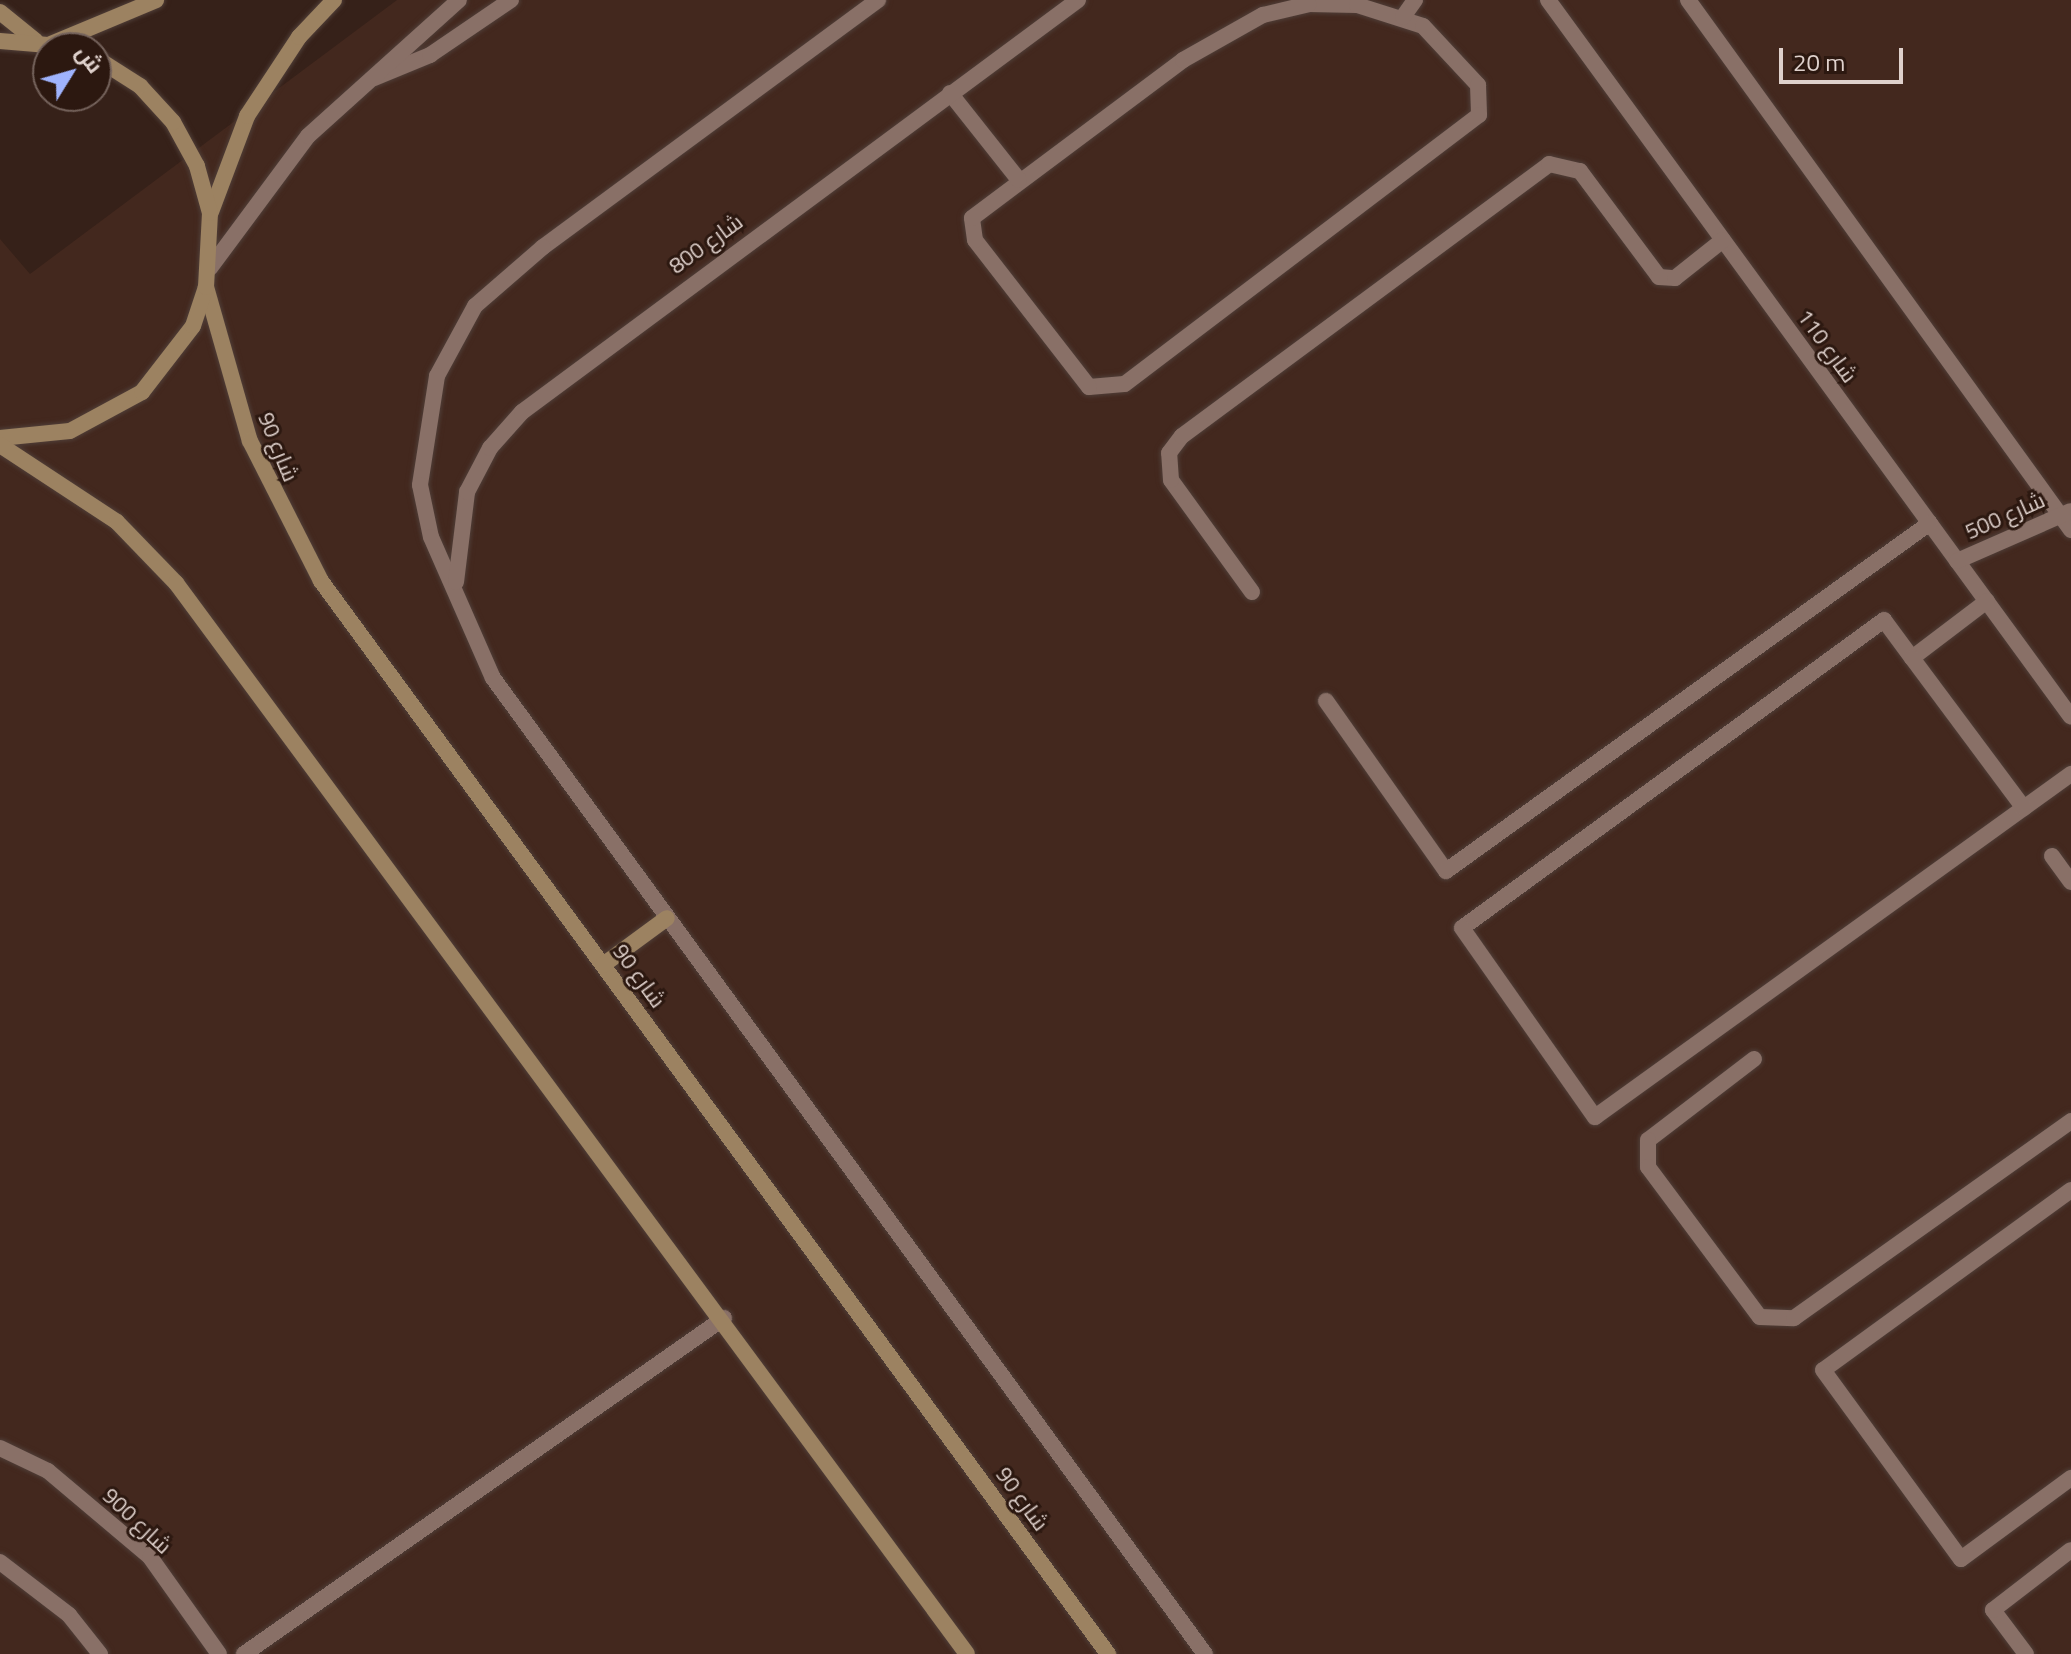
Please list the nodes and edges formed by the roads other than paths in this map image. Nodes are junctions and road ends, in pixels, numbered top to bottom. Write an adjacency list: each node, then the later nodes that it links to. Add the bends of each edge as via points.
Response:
1 (156, 0): 13 (street)
2 (334, 0): 20 (street, via 299,37 247,116)
3 (459, 0): 17 (street)
4 (511, 0): 17 (street, via 430,55)
5 (878, 0): 30 (street, شارع 800, via 543,247 475,306 437,376 420,485 431,537)
6 (1078, 0): 18 (street, شارع 800)
7 (1415, 0): 11 (street)
8 (1548, 0): 21 (street, شارع 110)
9 (1688, 0): 26 (street)
10 (0, 12): 12 (street)
11 (1403, 17): 19 (street, via 1357,5 1309,4 1263,15 1183,60); 19 (street, via 1447,45 1478,85 1479,115 1113,389 1078,380 971,234 978,212)
12 (32, 32)
13 (80, 32)
14 (0, 41): 15 (street)
15 (32, 43)
16 (112, 68): 20 (street, via 140,86 173,122 197,166)
17 (369, 80): 22 (street, via 281,167)
18 (950, 93): 19 (street); 30 (street, شارع 800, via 522,412 490,448 467,492 456,539)
19 (1019, 180)
20 (210, 213): 22 (street)
21 (1723, 240): 27 (street, شارع 110); 31 (street, via 1675,278 1659,277 1580,171 1549,164 1182,436 1169,453 1171,480)
22 (210, 268): 23 (street)
23 (206, 287): 24 (street, via 193,326 142,392 70,431); 41 (street, شارع 90, via 250,441 313,567)
24 (0, 438)
25 (0, 445): 45 (street, via 117,522 176,583)
26 (2066, 513): 28 (street); 29 (street, شارع 500)
27 (1930, 523): 29 (street, شارع 110); 34 (street, via 1446,871)
28 (2071, 530)
29 (1957, 561): 32 (street, شارع 110)
30 (456, 588): 40 (street, شارع 800, via 469,635 493,678)
31 (1252, 592)
32 (1987, 601): 33 (street); 35 (street, شارع 110)
33 (1912, 658): 37 (street); 37 (street, via 1884,620 1462,928 1595,1117)
34 (1326, 701)
35 (2071, 717)
36 (2071, 774): 37 (street)
37 (2024, 808)
38 (2052, 856): 39 (street)
39 (2071, 882)
40 (667, 918): 41 (street); 55 (street, شارع 800)
41 (603, 965): 54 (street, شارع 90)
42 (1754, 1059): 43 (street, via 1648,1140 1648,1167 1760,1317 1794,1318)
43 (2071, 1121)
44 (2071, 1190): 47 (street, via 1823,1370 1961,1559)
45 (724, 1318): 52 (street); 53 (street)
46 (0, 1448): 51 (street, شارع 900, via 48,1471 150,1557)
47 (2071, 1478)
48 (2071, 1550): 56 (street, via 1993,1610)
49 (0, 1562): 50 (street, via 69,1615)
50 (100, 1654)
51 (219, 1654)
52 (244, 1654)
53 (967, 1654)
54 (1108, 1654)
55 (1205, 1654)
56 (2026, 1654)

